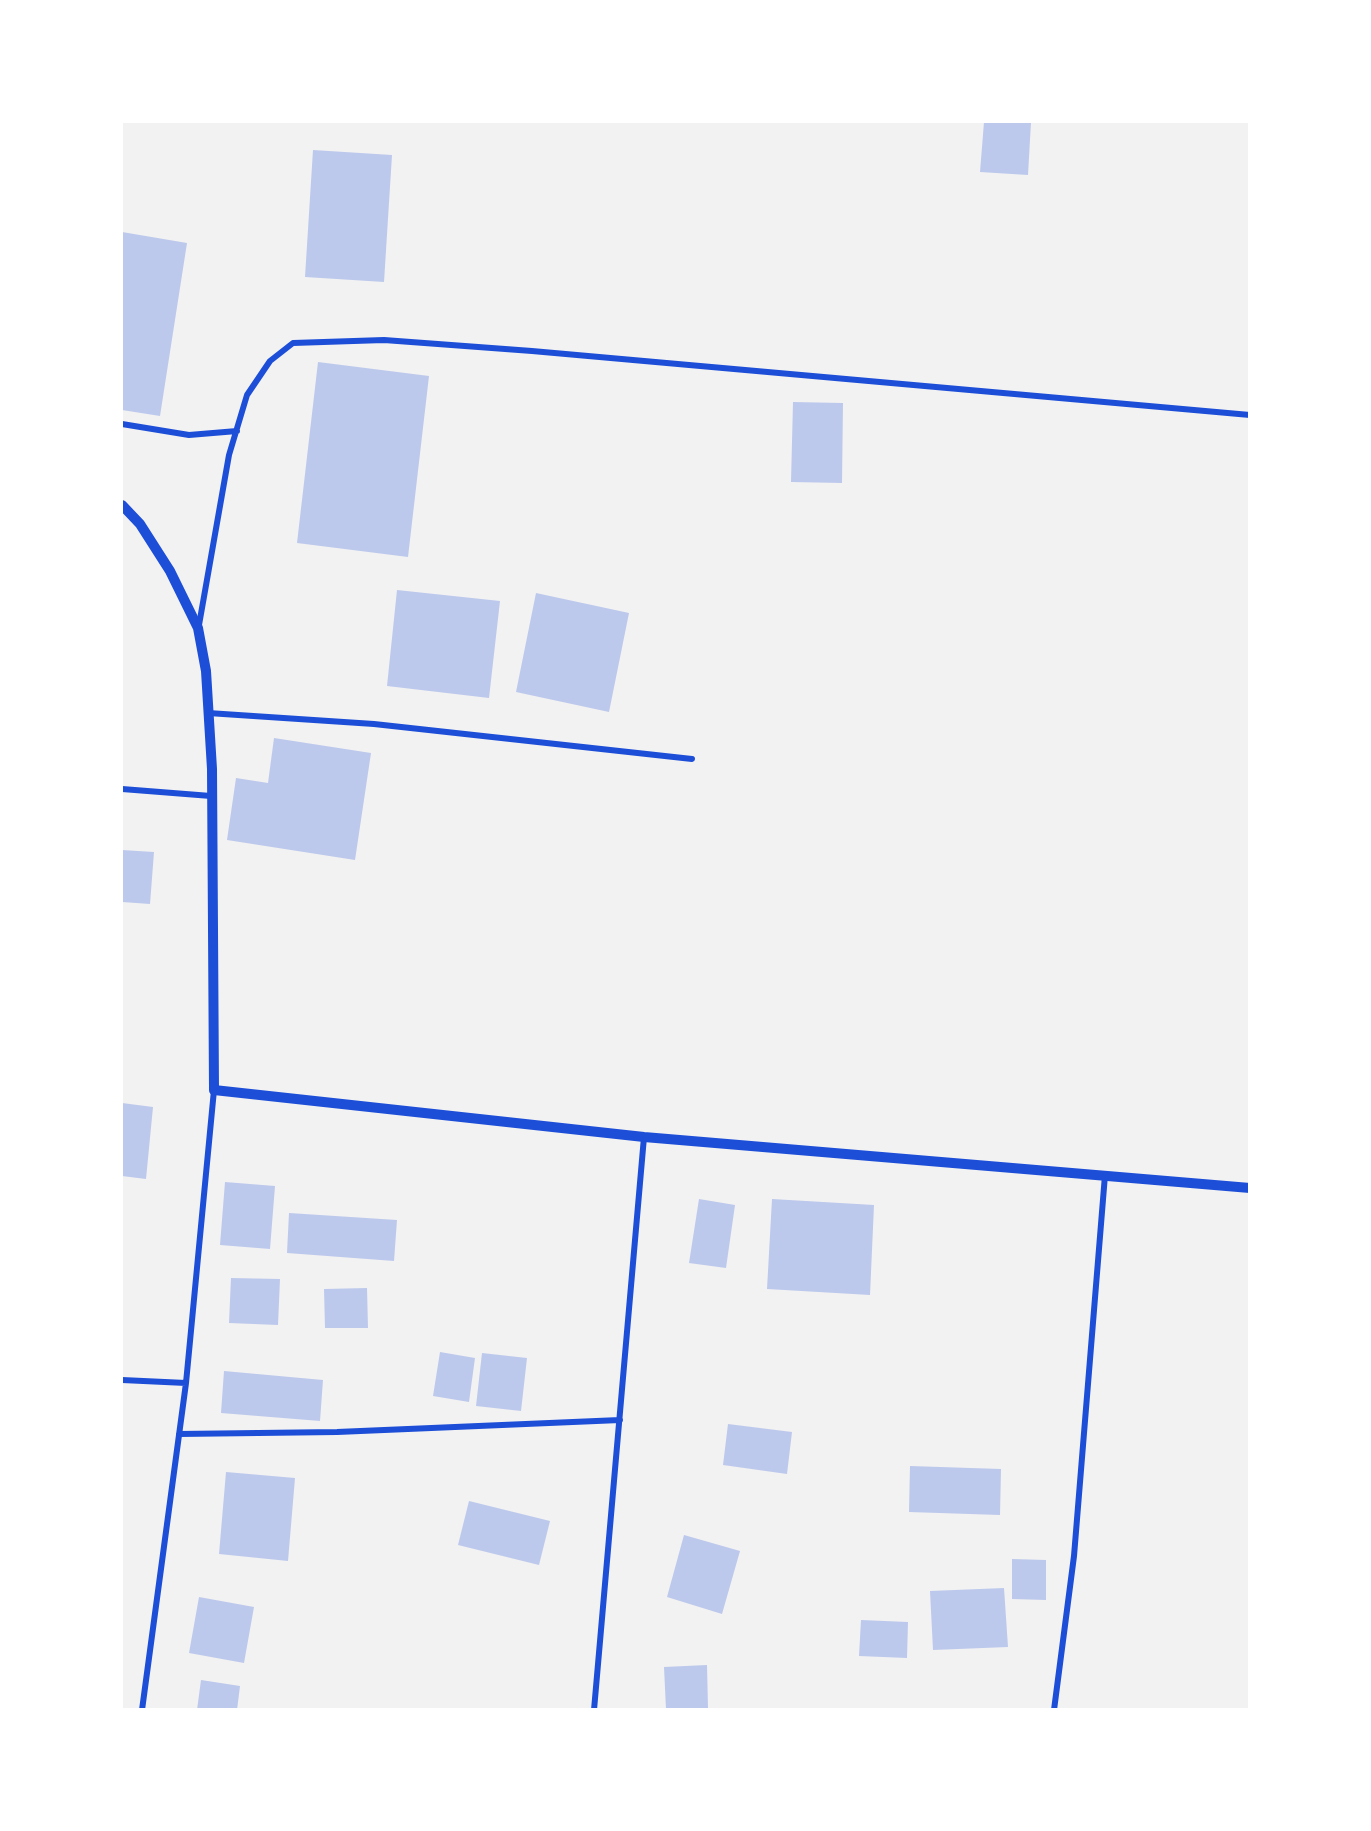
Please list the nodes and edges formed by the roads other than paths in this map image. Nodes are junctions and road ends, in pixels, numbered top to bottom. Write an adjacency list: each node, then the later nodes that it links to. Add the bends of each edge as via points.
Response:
1 (1250, 416): 3 (street, via 384,340 293,343 283,349 247,395)
2 (122, 424): 3 (street, via 189,435)
3 (237, 432): 5 (street, via 229,455)
4 (122, 505): 5 (street, via 140,524 170,571)
5 (198, 628): 6 (street)
6 (208, 713): 7 (street, via 374,724); 9 (street)
7 (692, 759)
8 (122, 789): 9 (street)
9 (212, 796): 10 (street)
10 (214, 1090): 11 (street); 15 (street)
11 (644, 1137): 12 (street); 16 (street)
12 (1106, 1175): 13 (street); 20 (street, via 1074,1556)
13 (1250, 1188)
14 (122, 1380): 15 (street)
15 (186, 1383): 17 (street)
16 (620, 1420): 17 (street, via 337,1432); 19 (street)
17 (179, 1434): 18 (street)
18 (142, 1710)
19 (594, 1710)
20 (1054, 1710)

